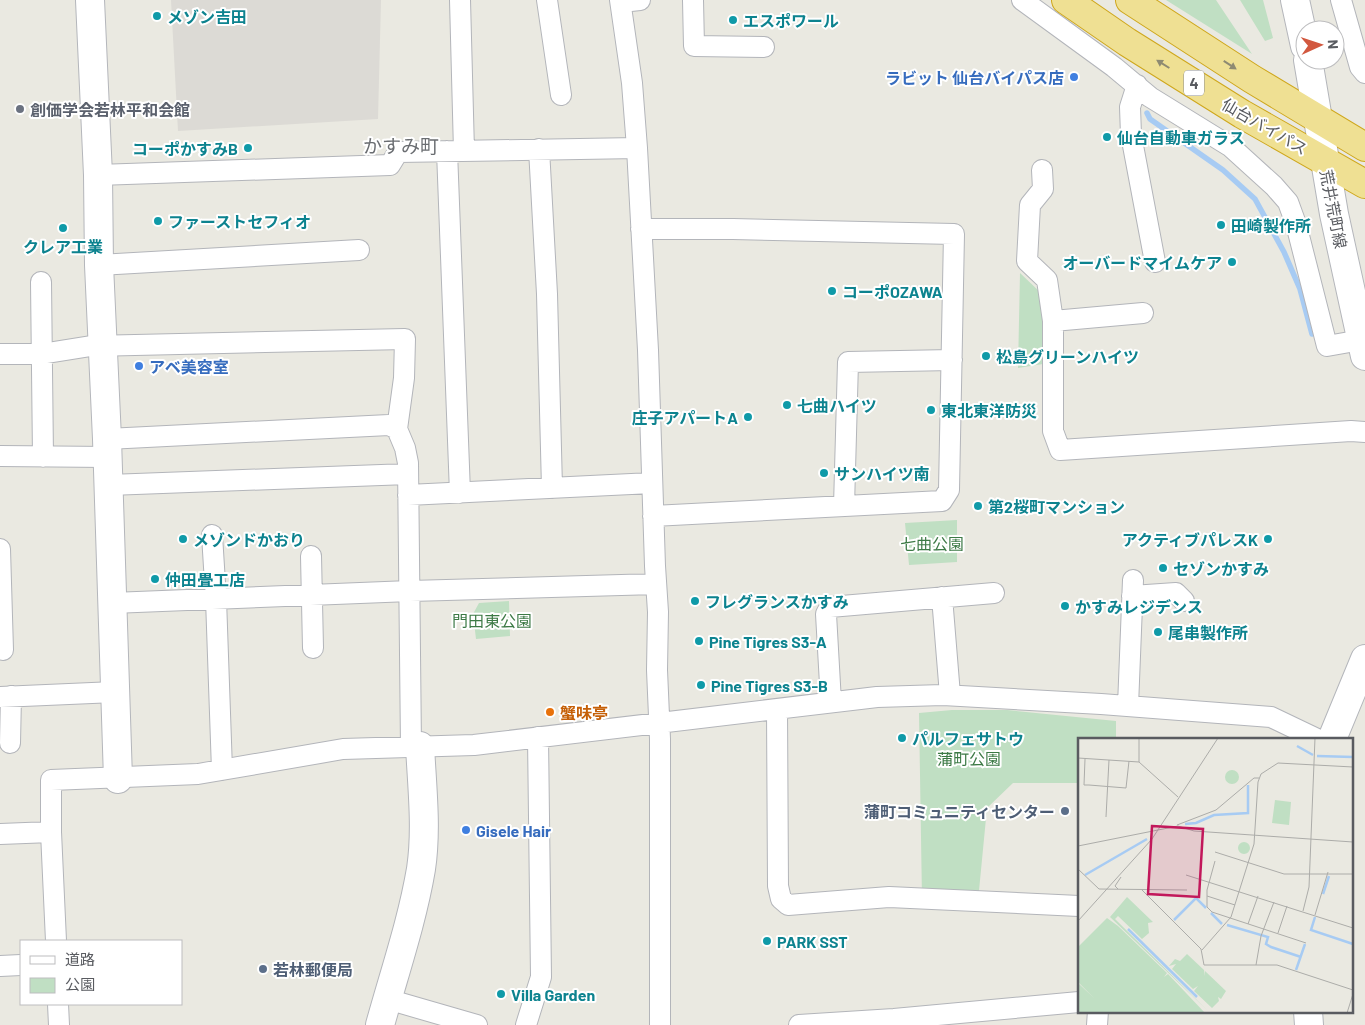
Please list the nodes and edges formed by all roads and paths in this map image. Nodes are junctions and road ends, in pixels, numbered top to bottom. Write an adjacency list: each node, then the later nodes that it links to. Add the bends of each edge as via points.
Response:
1 (90, 0): 26 (street)
2 (460, 0): 23 (street)
3 (547, 0): 18 (street)
4 (694, 0): 13 (street, via 694,46)
5 (1022, 0): 14 (street)
6 (1066, 0): 12 (highway, 仙台バイパス / 4)
7 (1130, 0): 19 (highway, 仙台バイパス / 4, one-way to 19)
8 (1295, 0): 11 (street)
9 (1341, 0): 16 (street, via 1360,67)
10 (627, 1): 21 (street)
11 (1299, 20)
12 (1127, 42): 14 (street); 24 (highway, 仙台バイパス / 4, one-way to 12, via 1242,114)
13 (764, 47)
14 (1114, 67): 17 (street)
15 (1310, 70): 19 (street, 荒井荒町線)
16 (1365, 73)
17 (1137, 86): 30 (street, via 1130,107 1131,135); 36 (street, via 1231,147 1288,202 1327,346)
18 (561, 95)
19 (1318, 118): 20 (highway, 仙台バイパス / 4); 24 (street, 荒井荒町線)
20 (1365, 147)
21 (637, 148): 22 (street); 28 (street)
22 (539, 149): 23 (street); 48 (street)
23 (456, 151): 26 (street, via 398,152 390,165); 49 (street)
24 (1325, 160): 27 (highway, 仙台バイパス / 4); 36 (street, 荒井荒町線)
25 (1042, 170): 34 (street, via 1043,189 1030,205 1027,261 1047,280)
26 (98, 175): 31 (street)
27 (1365, 184)
28 (641, 229): 39 (street, via 954,234); 46 (street)
29 (359, 250): 31 (street)
30 (1154, 262)
31 (99, 265): 35 (street)
32 (41, 282): 38 (street)
33 (1143, 313): 34 (street)
34 (1053, 321): 41 (street, via 1053,431 1060,450)
35 (102, 346): 38 (street); 40 (street, via 405,339); 42 (street)
36 (1363, 348)
37 (0, 354): 38 (street)
38 (41, 354): 44 (street)
39 (952, 360): 51 (street, via 949,490 942,501); 51 (street, via 848,362)
40 (397, 430): 42 (street, via 389,425); 45 (street, via 405,448)
41 (1365, 432)
42 (108, 448): 44 (street); 47 (street)
43 (0, 456): 44 (street)
44 (43, 458)
45 (408, 474): 47 (street); 50 (street)
46 (652, 483): 48 (street); 52 (street)
47 (109, 485): 63 (street)
48 (552, 488): 49 (street)
49 (460, 493): 50 (street)
50 (408, 495): 57 (street)
51 (844, 506): 52 (street)
52 (653, 516): 56 (street)
53 (212, 536): 61 (street)
54 (0, 549): 65 (street)
55 (311, 556): 59 (street)
56 (656, 584): 57 (street); 73 (street)
57 (410, 591): 59 (street); 78 (street)
58 (994, 593): 60 (street)
59 (313, 595): 61 (street); 64 (street)
60 (942, 597): 68 (street); 70 (street, via 830,607 826,614)
61 (216, 599): 63 (street); 79 (street)
62 (1184, 601): 71 (street, via 1176,593 1132,588)
63 (112, 603): 67 (street)
64 (313, 648)
65 (3, 650)
66 (1365, 659): 76 (street)
67 (115, 692): 69 (street); 80 (street)
68 (950, 695): 70 (street); 71 (street)
69 (6, 696): 77 (street)
70 (831, 702): 72 (street)
71 (1128, 706): 75 (street, via 1271,717)
72 (777, 709): 73 (street); 83 (street, via 778,886 781,899 788,905 889,897)
73 (660, 723): 74 (street); 97 (street)
74 (538, 737): 78 (street, via 474,745); 96 (street, via 541,977)
75 (1315, 738)
76 (1332, 738)
77 (10, 742)
78 (416, 747): 79 (street, via 344,749); 87 (street, via 424,827 421,869)
79 (222, 770): 80 (street)
80 (118, 778): 81 (street, via 51,780)
81 (51, 832): 82 (street); 84 (street)
82 (0, 834)
83 (1078, 906)
84 (56, 940)
85 (20, 965): 86 (street)
86 (0, 966)
87 (387, 999): 94 (street); 95 (street)
88 (1078, 1002): 92 (street)
89 (58, 1005): 93 (street)
90 (1098, 1012): 99 (street)
91 (1308, 1012): 100 (street)
92 (895, 1022): 98 (street)
93 (59, 1025)
94 (380, 1025)
95 (477, 1025)
96 (526, 1025)
97 (660, 1025)
98 (799, 1025)
99 (1097, 1025)
100 (1309, 1025)

